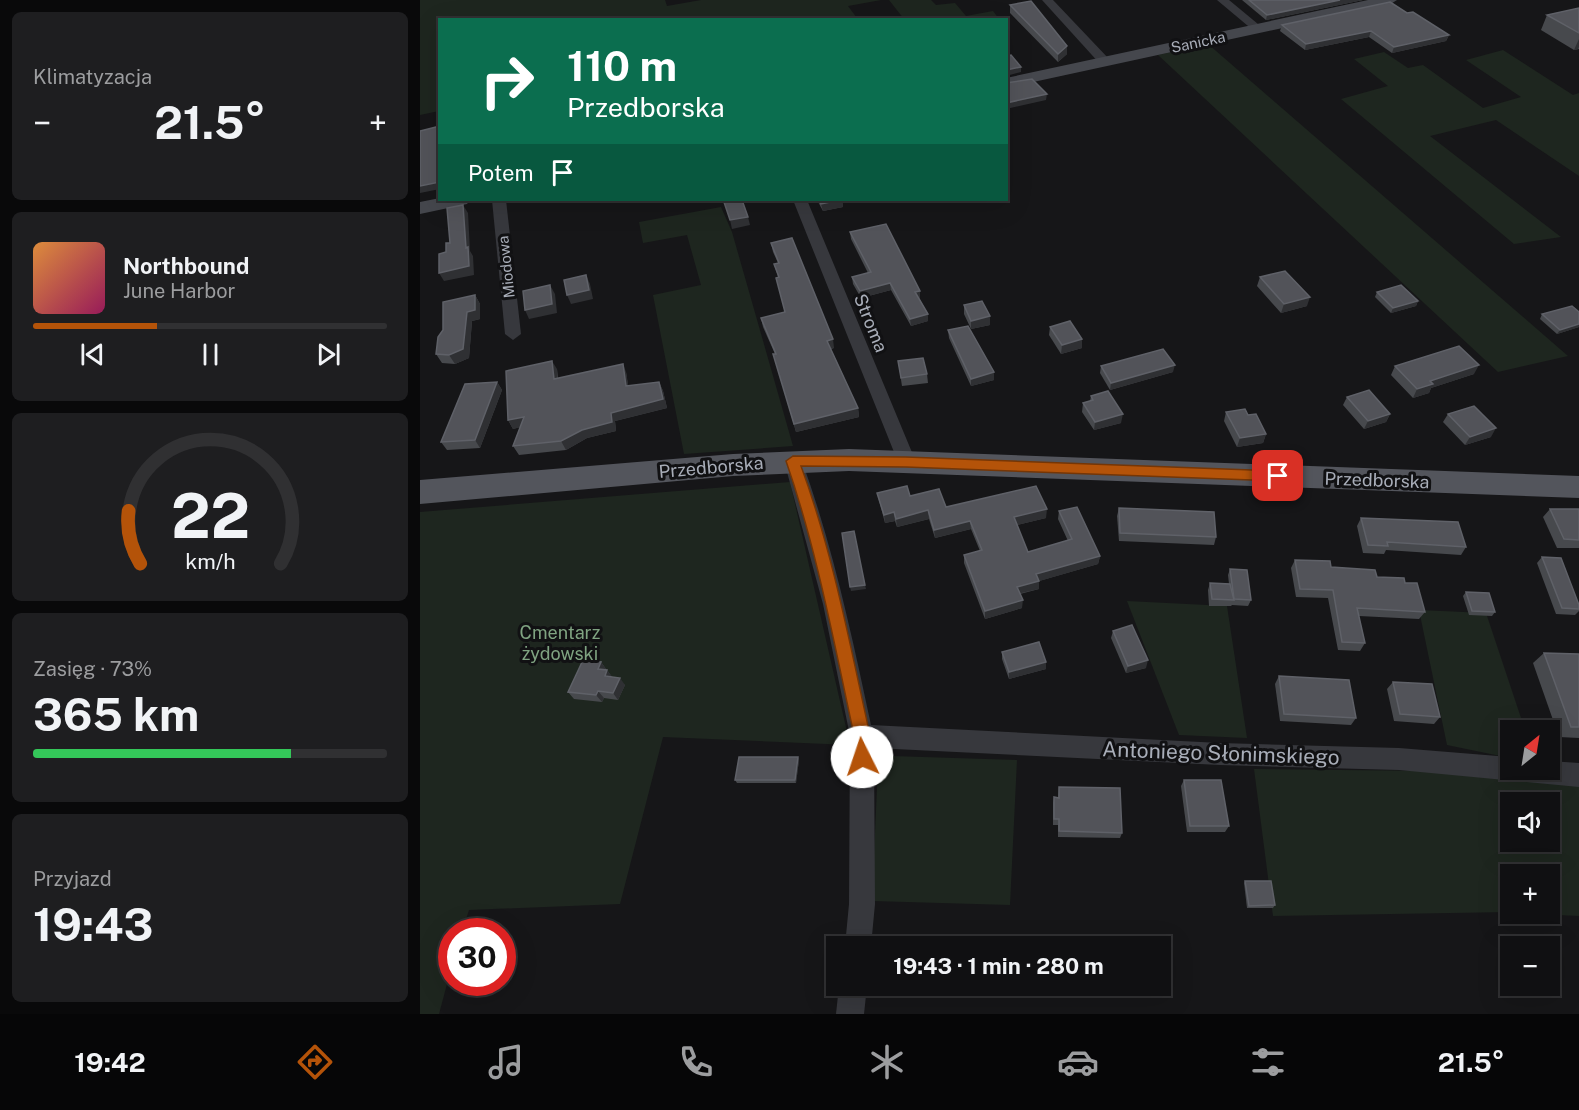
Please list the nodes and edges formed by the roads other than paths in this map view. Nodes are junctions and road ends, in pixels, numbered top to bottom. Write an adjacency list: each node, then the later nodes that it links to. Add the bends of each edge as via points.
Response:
1 (1047, 0): 5 (street)
2 (1222, 0): 4 (street)
3 (1389, 0): 4 (street, Sanicka)
4 (1258, 28): 5 (street, Sanicka)
5 (1106, 62): 6 (street, Sanicka)
6 (1008, 83)
7 (455, 201): 10 (street)
8 (499, 201): 11 (street, Miodowa)
9 (800, 201): 13 (street, Stroma)
10 (420, 208)
11 (513, 334)
12 (793, 461): 13 (main road, Przedborska); 15 (main road, Przedborska); 16 (street, via 834,604)
13 (906, 462): 14 (main road, Przedborska)
14 (1579, 487)
15 (420, 492)
16 (862, 735): 17 (street, Antoniego Słonimskiego, via 1399,759); 18 (street)
17 (1579, 775)
18 (859, 936)
19 (852, 996): 20 (street)
20 (850, 1014)

